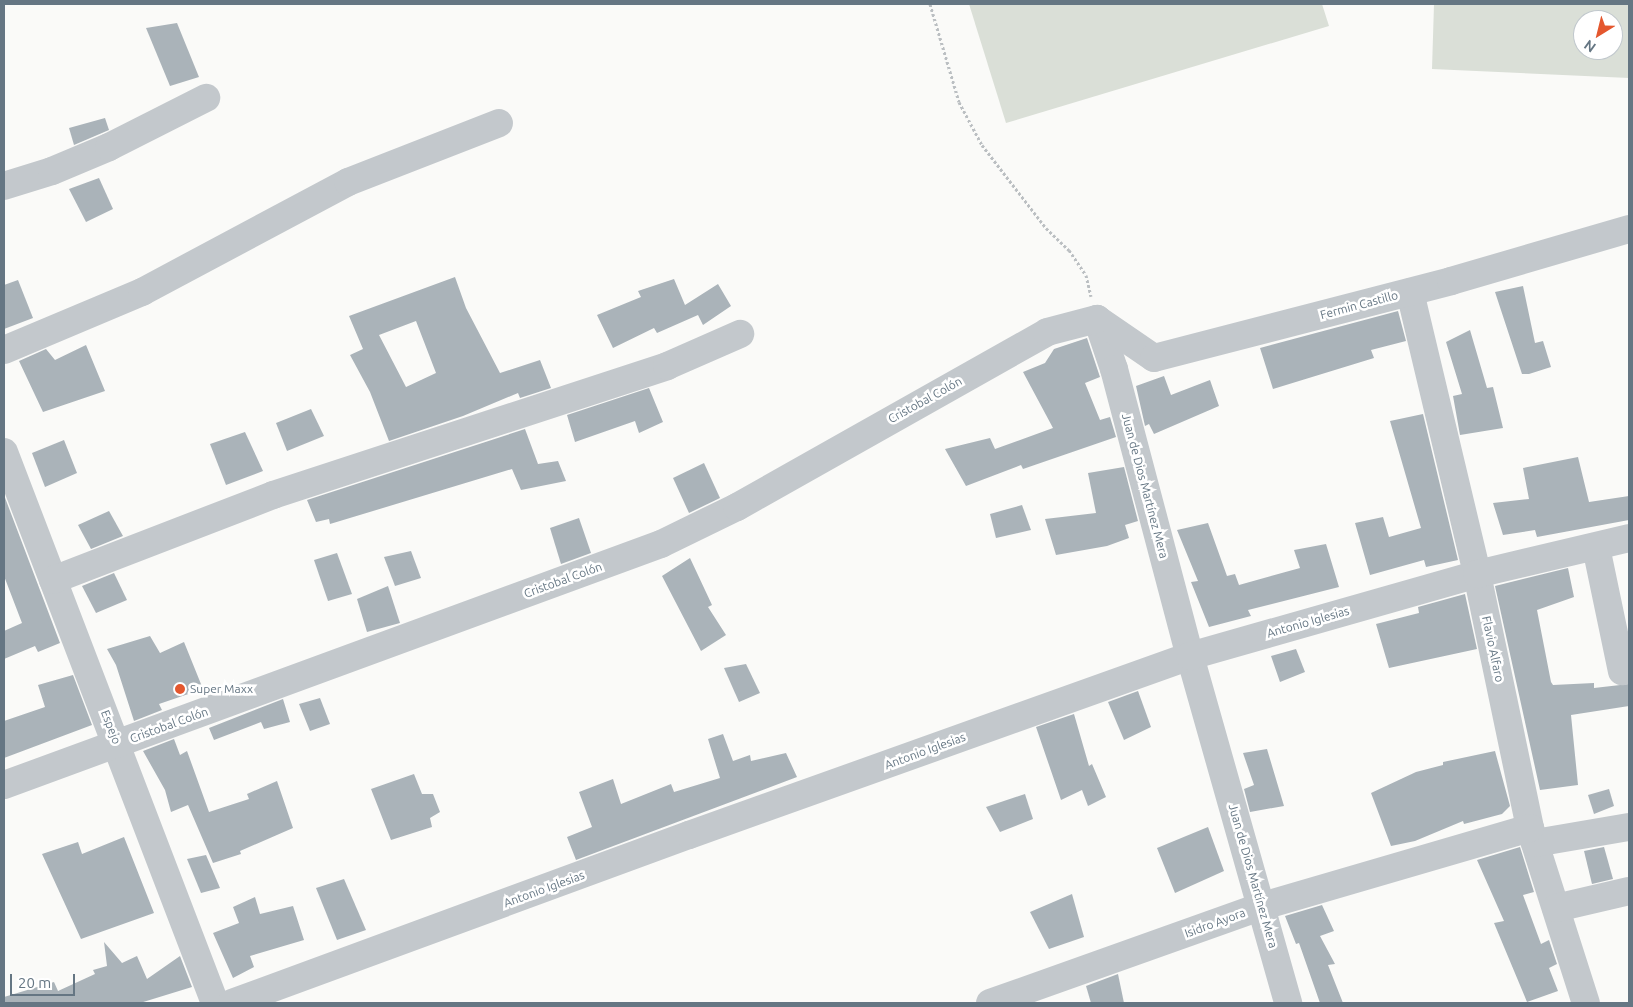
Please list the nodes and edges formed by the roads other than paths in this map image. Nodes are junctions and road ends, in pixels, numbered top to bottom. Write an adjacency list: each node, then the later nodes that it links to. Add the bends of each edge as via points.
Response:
1 (206, 98): 3 (street, via 109,147 52,171)
2 (499, 123): 8 (street, via 348,182 142,292)
3 (4, 186)
4 (1629, 229): 5 (street, Fermin Castillo)
5 (1410, 292): 9 (street, Fermin Castillo); 14 (street, Flavio Alfaro)
6 (1096, 319): 9 (street); 10 (street, Juan de Dios Martínez Mera); 18 (street, Cristobal Colón, via 1047,332 737,507 661,544)
7 (740, 334): 15 (street, via 667,366 273,495)
8 (4, 350)
9 (1154, 358): 10 (street, Fermin Castillo)
10 (1114, 370): 16 (street, Juan de Dios Martínez Mera)
11 (4, 452): 15 (street, Espejo)
12 (1629, 538): 13 (street, Antonio Iglesias)
13 (1596, 547): 14 (street, Antonio Iglesias); 17 (street)
14 (1477, 574): 16 (street, Antonio Iglesias); 21 (street, Flavio Alfaro)
15 (53, 580): 18 (street, Espejo)
16 (1190, 656): 23 (street, Juan de Dios Martínez Mera); 27 (street, Antonio Iglesias)
17 (1622, 672)
18 (117, 744): 19 (street, Cristobal Colón); 26 (street, Espejo)
19 (4, 785)
20 (1629, 827): 21 (street, Isidro Ayora)
21 (1532, 835): 23 (street, Isidro Ayora); 24 (street, Flavio Alfaro)
22 (1629, 891): 24 (street)
23 (1262, 906): 25 (street, Isidro Ayora); 28 (street, Juan de Dios Martínez Mera)
24 (1556, 908): 29 (street, Flavio Alfaro)
25 (1006, 1000)
26 (215, 1003)
27 (232, 1003)
28 (1288, 1003)
29 (1586, 1003)

